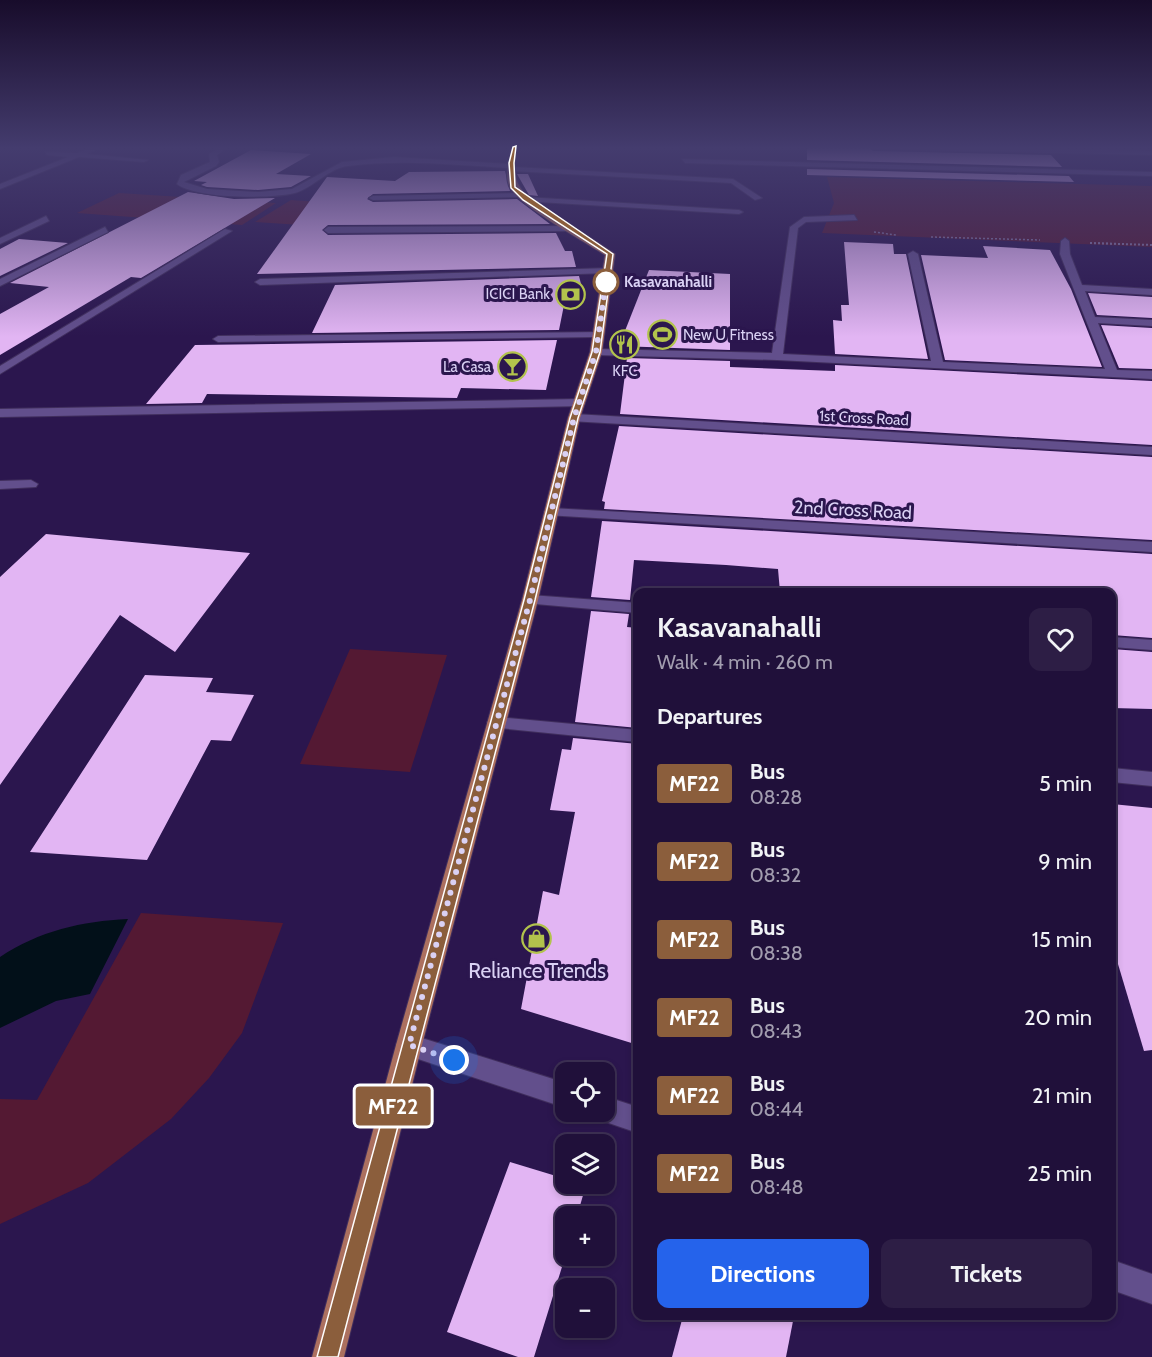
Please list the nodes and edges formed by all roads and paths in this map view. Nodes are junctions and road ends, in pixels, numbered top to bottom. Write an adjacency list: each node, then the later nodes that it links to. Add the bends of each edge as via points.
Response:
1 (543, 210): 6 (main road)
2 (715, 210): 3 (street)
3 (739, 212)
4 (854, 218): 26 (street, via 804,220 794,227)
5 (46, 219): 13 (street)
6 (570, 228): 8 (street); 17 (main road, via 610,254)
7 (105, 230): 19 (street)
8 (328, 230)
9 (866, 230): 11 (path)
10 (228, 231): 28 (street)
11 (898, 236)
12 (921, 236): 14 (path)
13 (0, 241)
14 (1065, 241): 15 (path); 20 (street, via 1065,254)
15 (1152, 245)
16 (913, 254): 27 (street)
17 (607, 270): 18 (street); 25 (main road)
18 (260, 282)
19 (0, 283)
20 (1078, 288): 21 (street); 22 (street)
21 (1152, 292)
22 (1091, 320): 23 (street); 29 (street)
23 (1152, 323)
24 (218, 339): 25 (street)
25 (597, 343): 26 (street); 31 (main road)
26 (777, 357): 27 (street)
27 (938, 366): 29 (street)
28 (0, 371)
29 (1112, 373): 30 (street)
30 (1152, 375)
31 (577, 410): 32 (street, 1st Cross Road); 33 (street, 1st Cross Road); 36 (main road)
32 (0, 413)
33 (1152, 452)
34 (31, 484): 35 (street)
35 (0, 485)
36 (551, 512): 37 (street, 2nd Cross Road); 38 (main road)
37 (1152, 547)
38 (530, 600): 39 (street); 42 (main road)
39 (633, 608)
40 (1116, 642): 41 (street)
41 (1152, 645)
42 (496, 723): 43 (street); 46 (main road)
43 (633, 735)
44 (1116, 775): 45 (street)
45 (1152, 779)
46 (409, 1045): 47 (street); 52 (main road)
47 (555, 1092)
48 (615, 1113): 49 (street)
49 (633, 1118)
50 (1116, 1276): 51 (street)
51 (1152, 1289)
52 (328, 1357)

